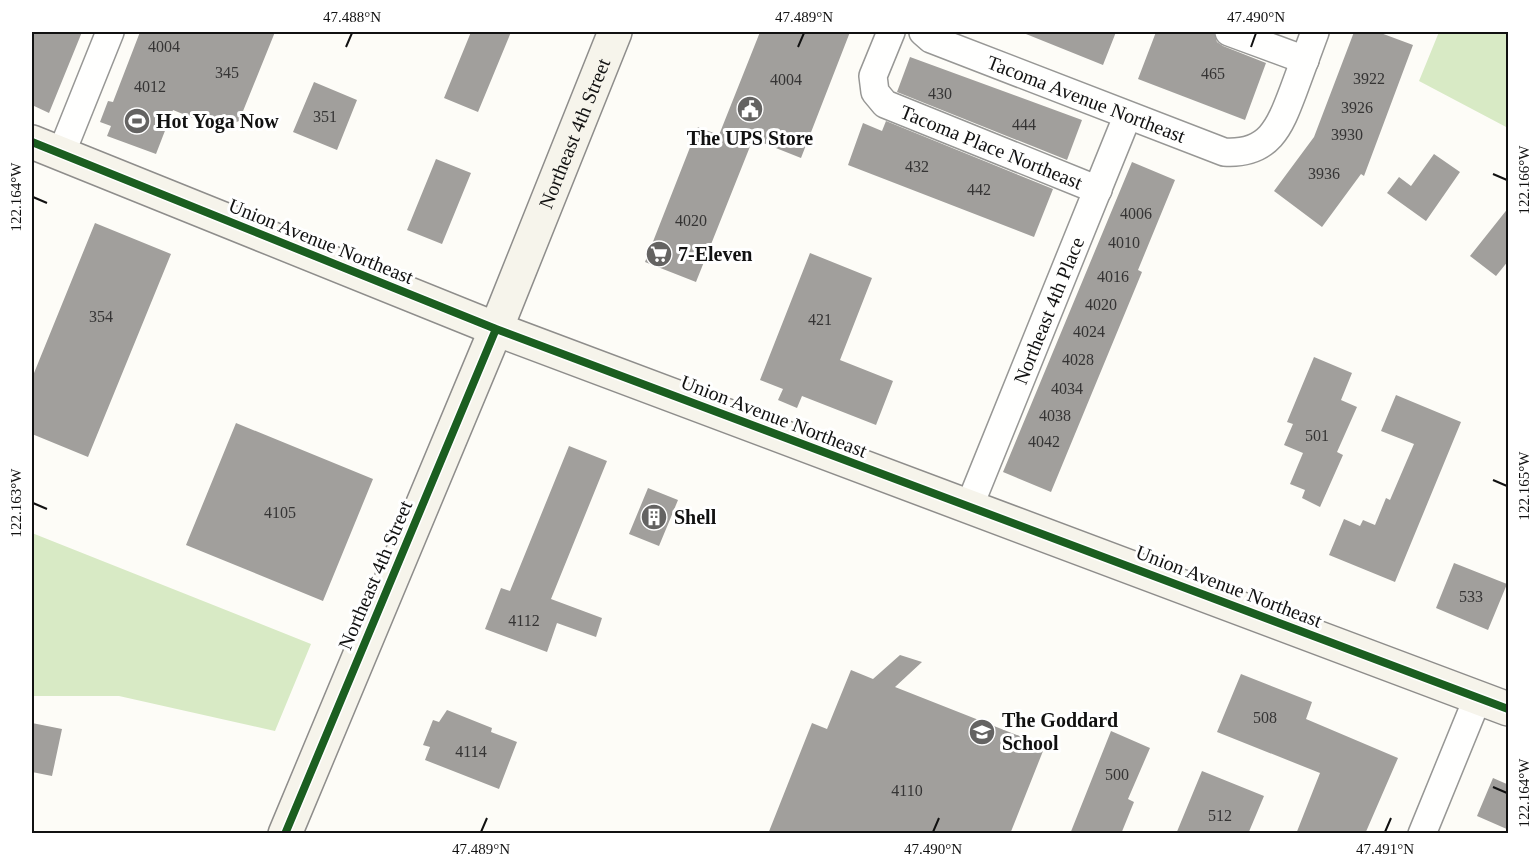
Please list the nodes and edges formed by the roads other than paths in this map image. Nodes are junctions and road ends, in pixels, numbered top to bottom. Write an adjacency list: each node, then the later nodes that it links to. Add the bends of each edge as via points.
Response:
1 (110, 32): 9 (street)
2 (615, 32): 11 (street, Northeast 4th Street)
3 (891, 32): 10 (street, Tacoma Place Northeast, via 873,76 875,92 885,104)
4 (923, 32): 8 (street, Tacoma Avenue Northeast, via 931,39)
5 (1229, 32): 7 (street)
6 (1316, 32): 7 (street)
7 (1305, 60): 8 (street, Tacoma Avenue Northeast, via 1280,126 1252,149 1224,152)
8 (1127, 117): 10 (street, Northeast 4th Place)
9 (46, 148): 11 (street, Union Avenue Northeast)
10 (1098, 190): 12 (street, Northeast 4th Place)
11 (496, 329): 12 (street, Union Avenue Northeast); 15 (street, Northeast 4th Street)
12 (969, 507): 13 (street, Union Avenue Northeast)
13 (1478, 697): 14 (street, Union Avenue Northeast); 16 (street)
14 (1509, 709)
15 (285, 834)
16 (1422, 834)

